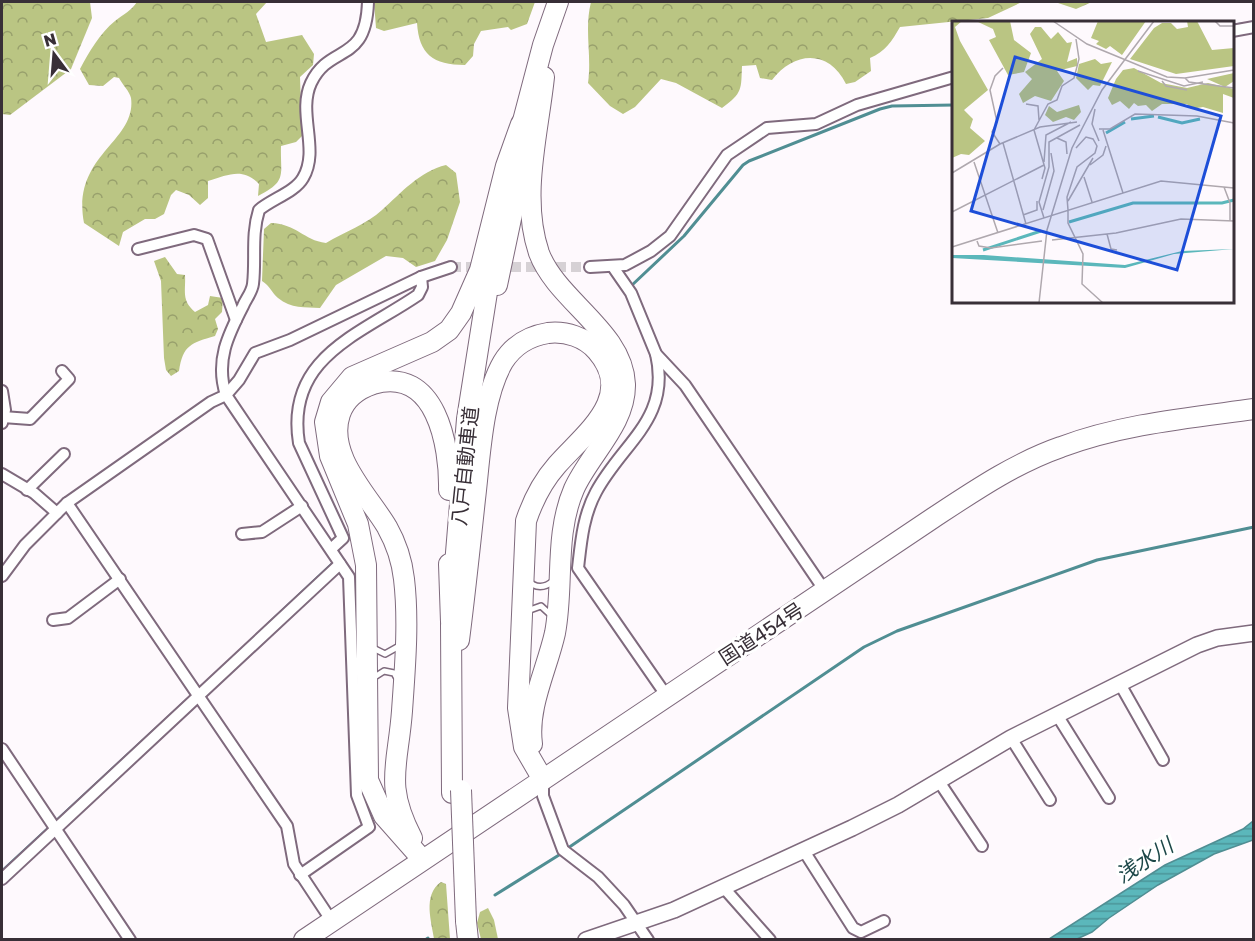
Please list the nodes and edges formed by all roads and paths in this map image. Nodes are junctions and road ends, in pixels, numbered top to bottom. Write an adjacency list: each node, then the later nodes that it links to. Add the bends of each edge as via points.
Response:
1 (368, 2): 13 (street, via 367,23 356,45 316,74 310,85 306,104 309,161 304,177 259,210 253,235 253,286)
2 (560, 2): 5 (highway, 八戸自動車道); 7 (highway, 八戸自動車道)
3 (1254, 27): 4 (street)
4 (1234, 31)
5 (545, 68): 30 (highway, via 530,189 534,233 547,270 609,342 625,383 615,422 579,479 570,501); 41 (highway, 八戸自動車道, via 512,206 477,406)
6 (952, 78): 11 (street, via 857,105 816,124 767,128 727,155 670,236 638,259)
7 (521, 124): 35 (highway, 八戸自動車道, via 489,279 467,419); 38 (highway, via 506,166 480,270 462,313 449,330 432,342 352,377 327,412 330,456 364,551)
8 (138, 249): 13 (street, via 194,235 207,239)
9 (451, 267): 12 (street)
10 (590, 267): 11 (street)
11 (613, 267): 14 (street, via 632,293)
12 (421, 277): 17 (street, via 255,353); 27 (street, via 418,295 348,337 318,364 302,392 299,443 343,538)
13 (236, 320): 17 (street, via 224,343 222,358 221,380)
14 (656, 354): 33 (street, via 685,385); 45 (street, via 659,380 654,407 639,436 596,492 582,535 578,568)
15 (62, 371): 19 (street, via 69,379 30,419)
16 (2, 391): 19 (street)
17 (226, 395): 23 (street); 24 (street)
18 (1254, 409): 33 (highway, 国道454号, via 1130,428 1059,447 985,484)
19 (2, 420)
20 (64, 454): 22 (street)
21 (2, 474): 22 (street)
22 (27, 490): 25 (street)
23 (67, 503): 25 (street); 32 (street)
24 (302, 506): 26 (street, via 262,532); 27 (street)
25 (57, 513): 31 (street, via 25,545)
26 (242, 534)
27 (331, 549): 29 (street)
28 (523, 563): 30 (lane, via 527,579 536,587 549,585); 36 (highway); 41 (highway, via 526,521 539,491 557,465 597,423 610,397 610,378 603,359 590,344 572,335 551,333 530,338 510,353 497,374 482,440)
29 (340, 564): 44 (street); 60 (street, via 349,577 357,795 369,827)
30 (559, 572): 37 (highway)
31 (2, 576)
32 (120, 579): 34 (street, via 68,618); 44 (street)
33 (825, 591): 45 (highway, 国道454号)
34 (53, 620)
35 (451, 622): 40 (highway, via 449,471 441,426 431,405 407,385 387,382 368,386 345,404 339,422 339,442 346,464 387,526 399,556 405,587); 53 (highway, 八戸自動車道)
36 (520, 625): 37 (lane, via 528,610 541,606 551,614); 51 (highway, via 519,723 524,747)
37 (555, 630): 51 (highway, via 531,727 532,745)
38 (366, 633): 40 (lane, via 374,649 385,654 396,650); 46 (highway)
39 (1254, 633): 42 (street, via 1197,645)
40 (404, 638): 43 (highway)
41 (459, 640): 53 (highway, 八戸自動車道)
42 (1120, 684): 47 (street); 50 (street)
43 (402, 692): 46 (lane, via 394,673 384,670 374,676); 59 (highway, via 393,769 395,798)
44 (197, 694): 56 (street); 60 (street, via 287,826)
45 (666, 695): 51 (highway, 国道454号)
46 (366, 696): 59 (highway, via 366,766 372,792 393,828)
47 (1056, 715): 48 (street); 54 (street)
48 (1011, 738): 52 (street); 55 (street)
49 (2, 749): 56 (street)
50 (1163, 760)
51 (543, 778): 59 (highway, 国道454号); 65 (street, via 543,796 563,849 598,877)
52 (938, 780): 57 (street); 58 (street, via 898,805)
53 (457, 791): 66 (highway, 八戸自動車道)
54 (1109, 798)
55 (1050, 800)
56 (55, 829): 61 (street); 67 (street)
57 (982, 846)
58 (804, 851): 62 (street); 64 (street, via 853,928 861,932)
59 (422, 860): 63 (highway, 国道454号)
60 (300, 875): 63 (street)
61 (2, 879)
62 (724, 888): 65 (street); 71 (street)
63 (331, 921): 68 (highway, 国道454号)
64 (884, 921)
65 (635, 923): 69 (street); 70 (street)
66 (463, 930)
67 (130, 939)
68 (304, 939)
69 (586, 939)
70 (648, 939)
71 (770, 939)

